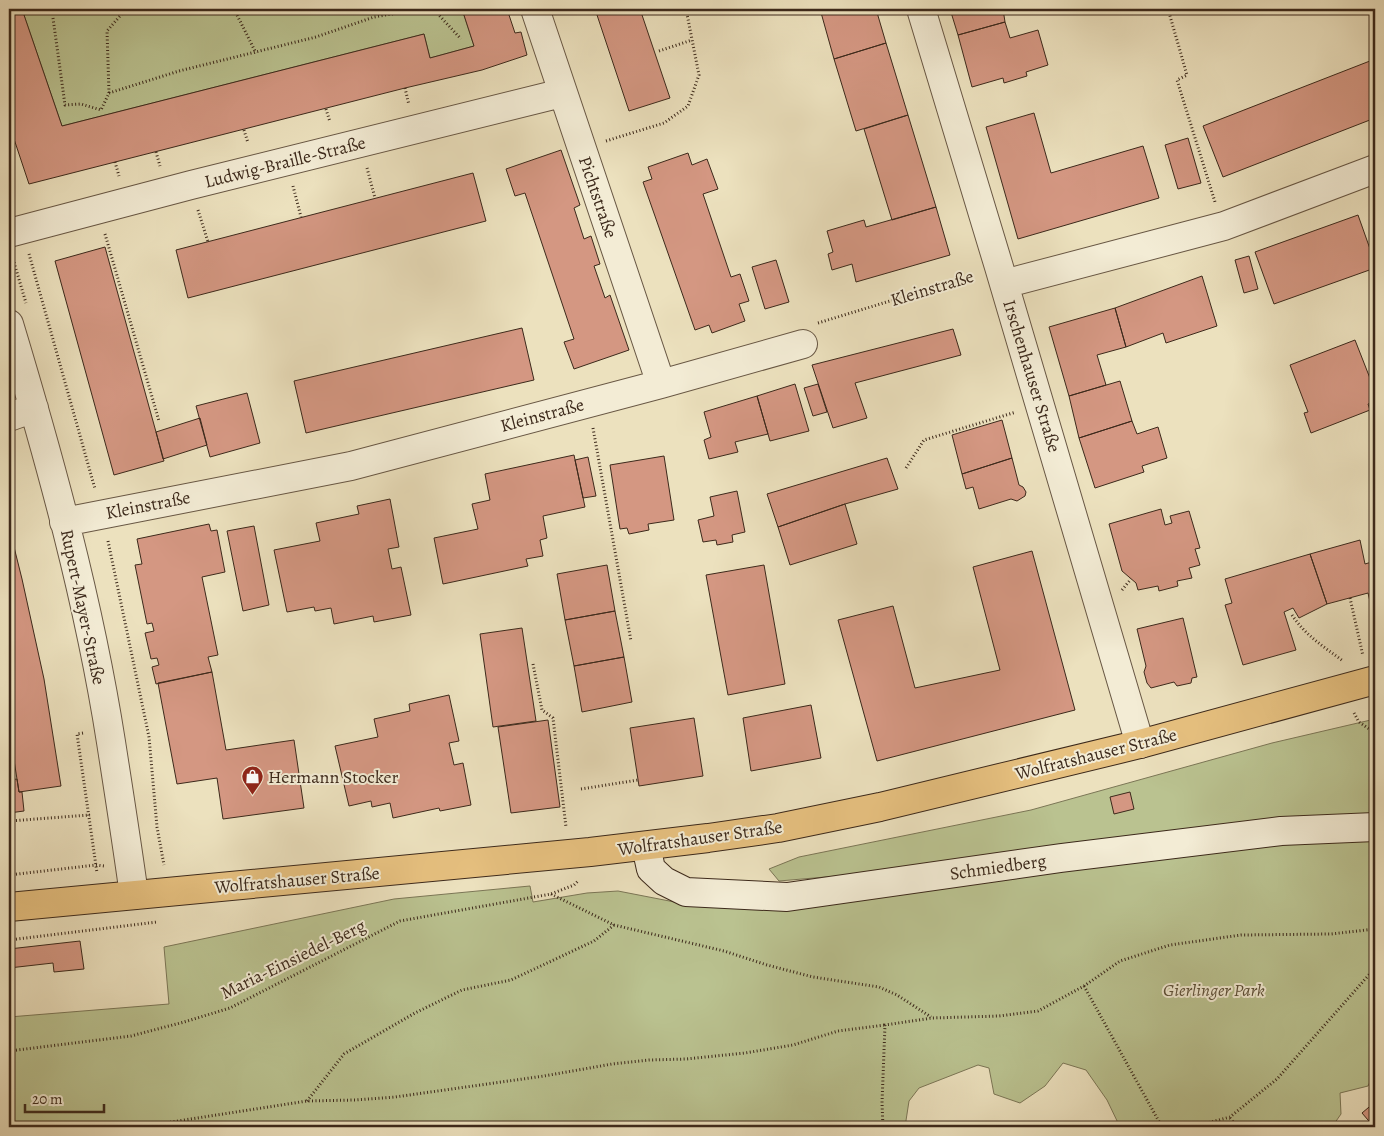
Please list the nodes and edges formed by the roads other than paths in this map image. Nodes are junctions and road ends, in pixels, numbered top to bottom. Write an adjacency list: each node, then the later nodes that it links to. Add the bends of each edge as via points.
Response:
1 (535, 9): 3 (street, Pichtstraße)
2 (921, 9): 6 (street, Irschenhauser Straße)
3 (562, 93): 5 (street, Ludwig-Braille-Straße); 9 (street, Pichtstraße)
4 (1375, 169): 6 (street, via 1224,226)
5 (16, 231)
6 (1002, 276): 14 (street, Irschenhauser Straße)
7 (9, 324): 10 (street, Rupert-Mayer-Straße)
8 (803, 344): 9 (street, Kleinstraße)
9 (661, 384): 12 (street, Kleinstraße, via 351,466)
10 (34, 408): 11 (street); 12 (street, Rupert-Mayer-Straße)
11 (9, 416)
12 (64, 522): 17 (street, Rupert-Mayer-Straße, via 111,742)
13 (1372, 681): 14 (main road, Wolfratshauser Straße)
14 (1140, 744): 16 (main road, Wolfratshauser Straße, via 861,811 778,828)
15 (1375, 827): 16 (street, Schmiedberg, via 1272,832 787,897 686,892 664,881 651,869)
16 (646, 846): 17 (main road, Wolfratshauser Straße)
17 (134, 895): 18 (main road, Wolfratshauser Straße)
18 (9, 907)

